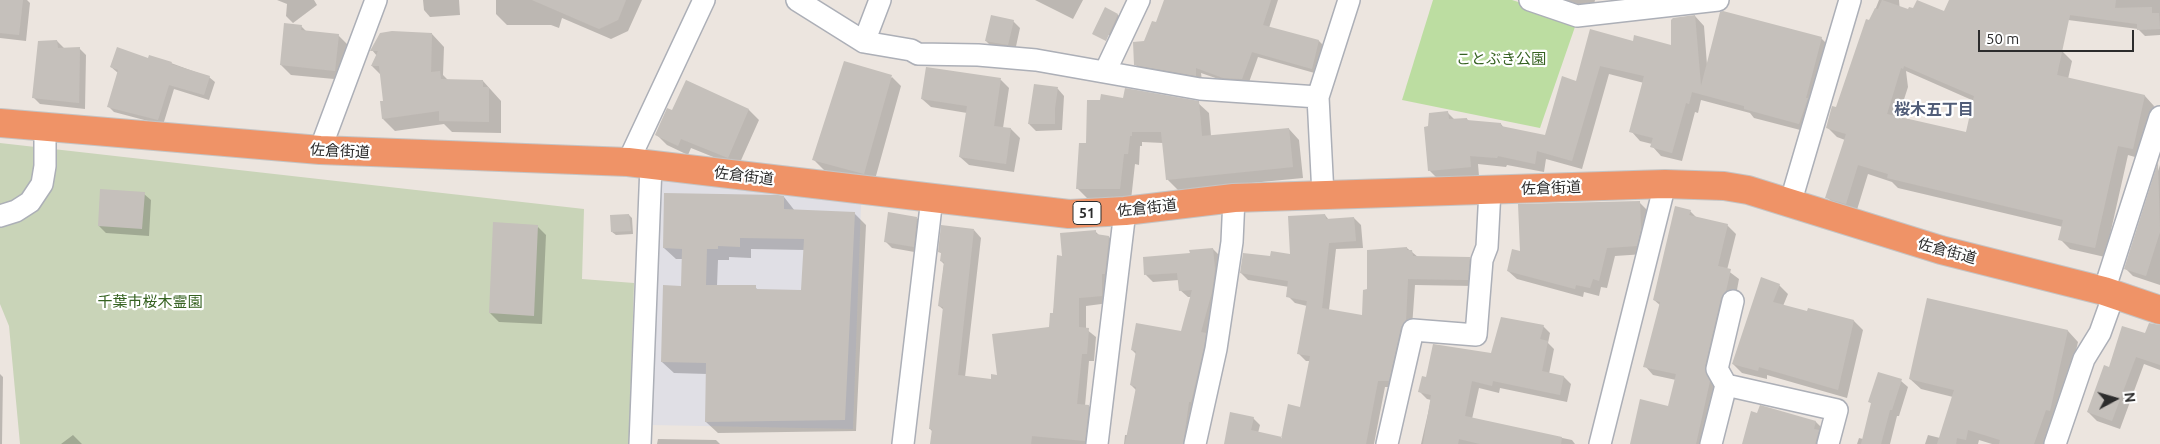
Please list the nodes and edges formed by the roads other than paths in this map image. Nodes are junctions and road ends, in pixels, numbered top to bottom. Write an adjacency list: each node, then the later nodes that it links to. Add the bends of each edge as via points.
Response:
1 (376, 0): 16 (street)
2 (704, 0): 17 (street)
3 (797, 0): 10 (street)
4 (880, 0): 10 (street)
5 (1139, 0): 11 (street)
6 (1349, 0): 12 (street)
7 (1530, 0): 8 (street, via 1578,16)
8 (1718, 0)
9 (1850, 0): 23 (street)
10 (864, 42): 11 (street, via 918,54 1036,60)
11 (1105, 72): 12 (street, via 1200,88)
12 (1318, 97): 20 (street)
13 (2160, 118): 26 (street)
14 (0, 123): 15 (highway, 佐倉街道 / 51)
15 (45, 126): 16 (highway, 佐倉街道 / 51); 25 (street, via 42,184 30,202)
16 (320, 150): 17 (highway, 佐倉街道 / 51)
17 (640, 163): 21 (highway, 佐倉街道 / 51); 30 (street)
18 (1665, 184): 19 (highway, 佐倉街道 / 51); 23 (highway, 佐倉街道 / 51, via 1732,187); 35 (street)
19 (1490, 190): 20 (highway, 佐倉街道 / 51); 34 (street, via 1476,335 1413,330)
20 (1323, 195): 22 (highway, 佐倉街道 / 51)
21 (932, 198): 24 (highway, 佐倉街道 / 51, via 1069,214); 31 (street)
22 (1234, 198): 24 (highway, 佐倉街道 / 51); 33 (street, via 1232,242 1216,348)
23 (1790, 204): 26 (highway, 佐倉街道 / 51, via 1941,250)
24 (1126, 211): 32 (street)
25 (0, 216)
26 (2109, 292): 28 (highway, 佐倉街道 / 51); 38 (street, via 2100,333 2084,359)
27 (1732, 301): 29 (street, via 1717,368)
28 (2160, 310)
29 (1726, 386): 36 (street); 37 (street, via 1836,410)
30 (640, 444)
31 (903, 444)
32 (1097, 444)
33 (1195, 444)
34 (1387, 444)
35 (1600, 444)
36 (1711, 444)
37 (1828, 444)
38 (2055, 444)

